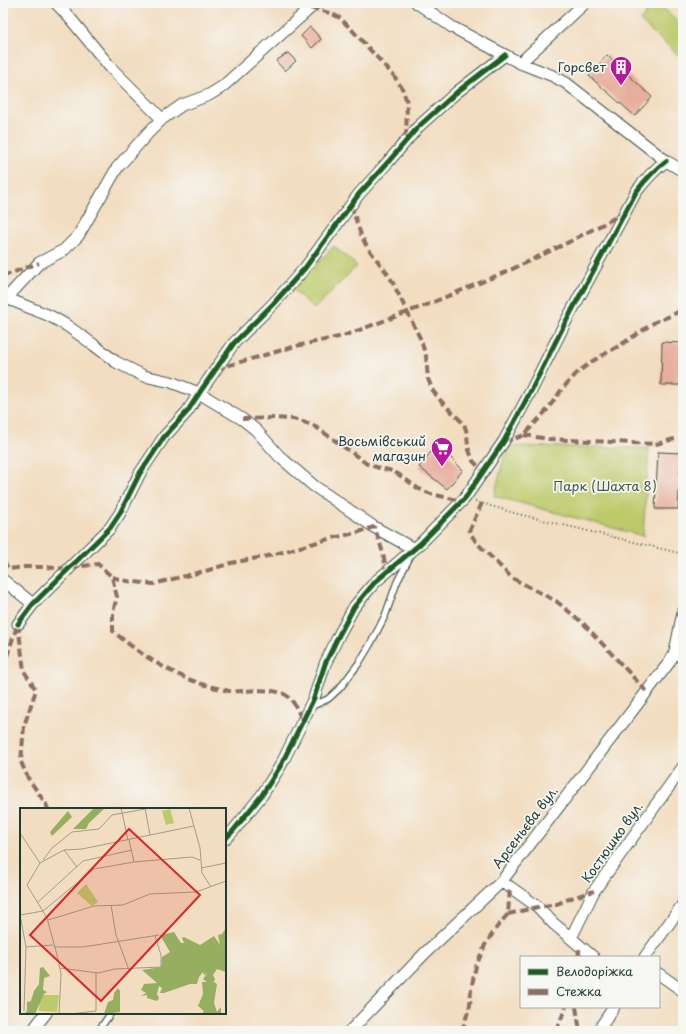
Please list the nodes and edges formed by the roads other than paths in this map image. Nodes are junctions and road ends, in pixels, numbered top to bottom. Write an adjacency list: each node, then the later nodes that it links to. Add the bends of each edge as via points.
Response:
1 (56, 3): 7 (street, via 111,68)
2 (316, 3): 7 (street, via 222,87 182,105)
3 (417, 3): 5 (street)
4 (585, 3): 6 (street)
5 (505, 55): 6 (street); 11 (street, via 457,92 418,128 359,194 304,268 234,343)
6 (520, 62): 8 (street, via 566,84)
7 (162, 119): 10 (street, via 117,168 78,236 64,250 38,263)
8 (666, 161): 9 (street); 12 (street, via 646,178 636,192 504,441 465,498)
9 (683, 171)
10 (5, 300): 11 (street, via 50,316 116,362 144,376 171,382)
11 (199, 393): 12 (street, via 256,430 280,457 314,486 374,527); 14 (street, via 188,412 164,437 140,473 110,528)
12 (414, 549): 17 (street, via 375,582 354,607 325,664); 17 (lane, via 397,582 385,616 359,663 328,699)
13 (3, 580): 14 (street)
14 (33, 604): 16 (street)
15 (683, 612): 20 (street, Арсеньєва вул., via 675,652 668,664)
16 (18, 624)
17 (310, 707): 19 (street, via 281,765 262,795)
18 (683, 767): 22 (street, Костюшко вул., via 594,891)
19 (226, 838)
20 (501, 882): 22 (street, via 538,907); 32 (street, Арсеньєва вул., via 425,953)
21 (683, 904): 24 (street)
22 (570, 938): 23 (street)
23 (592, 956)
24 (646, 956)
25 (660, 975): 26 (street)
26 (683, 992)
27 (613, 1008): 33 (street)
28 (45, 1014): 30 (street)
29 (110, 1014): 31 (lane)
30 (33, 1031)
31 (98, 1031)
32 (350, 1031)
33 (598, 1031)

